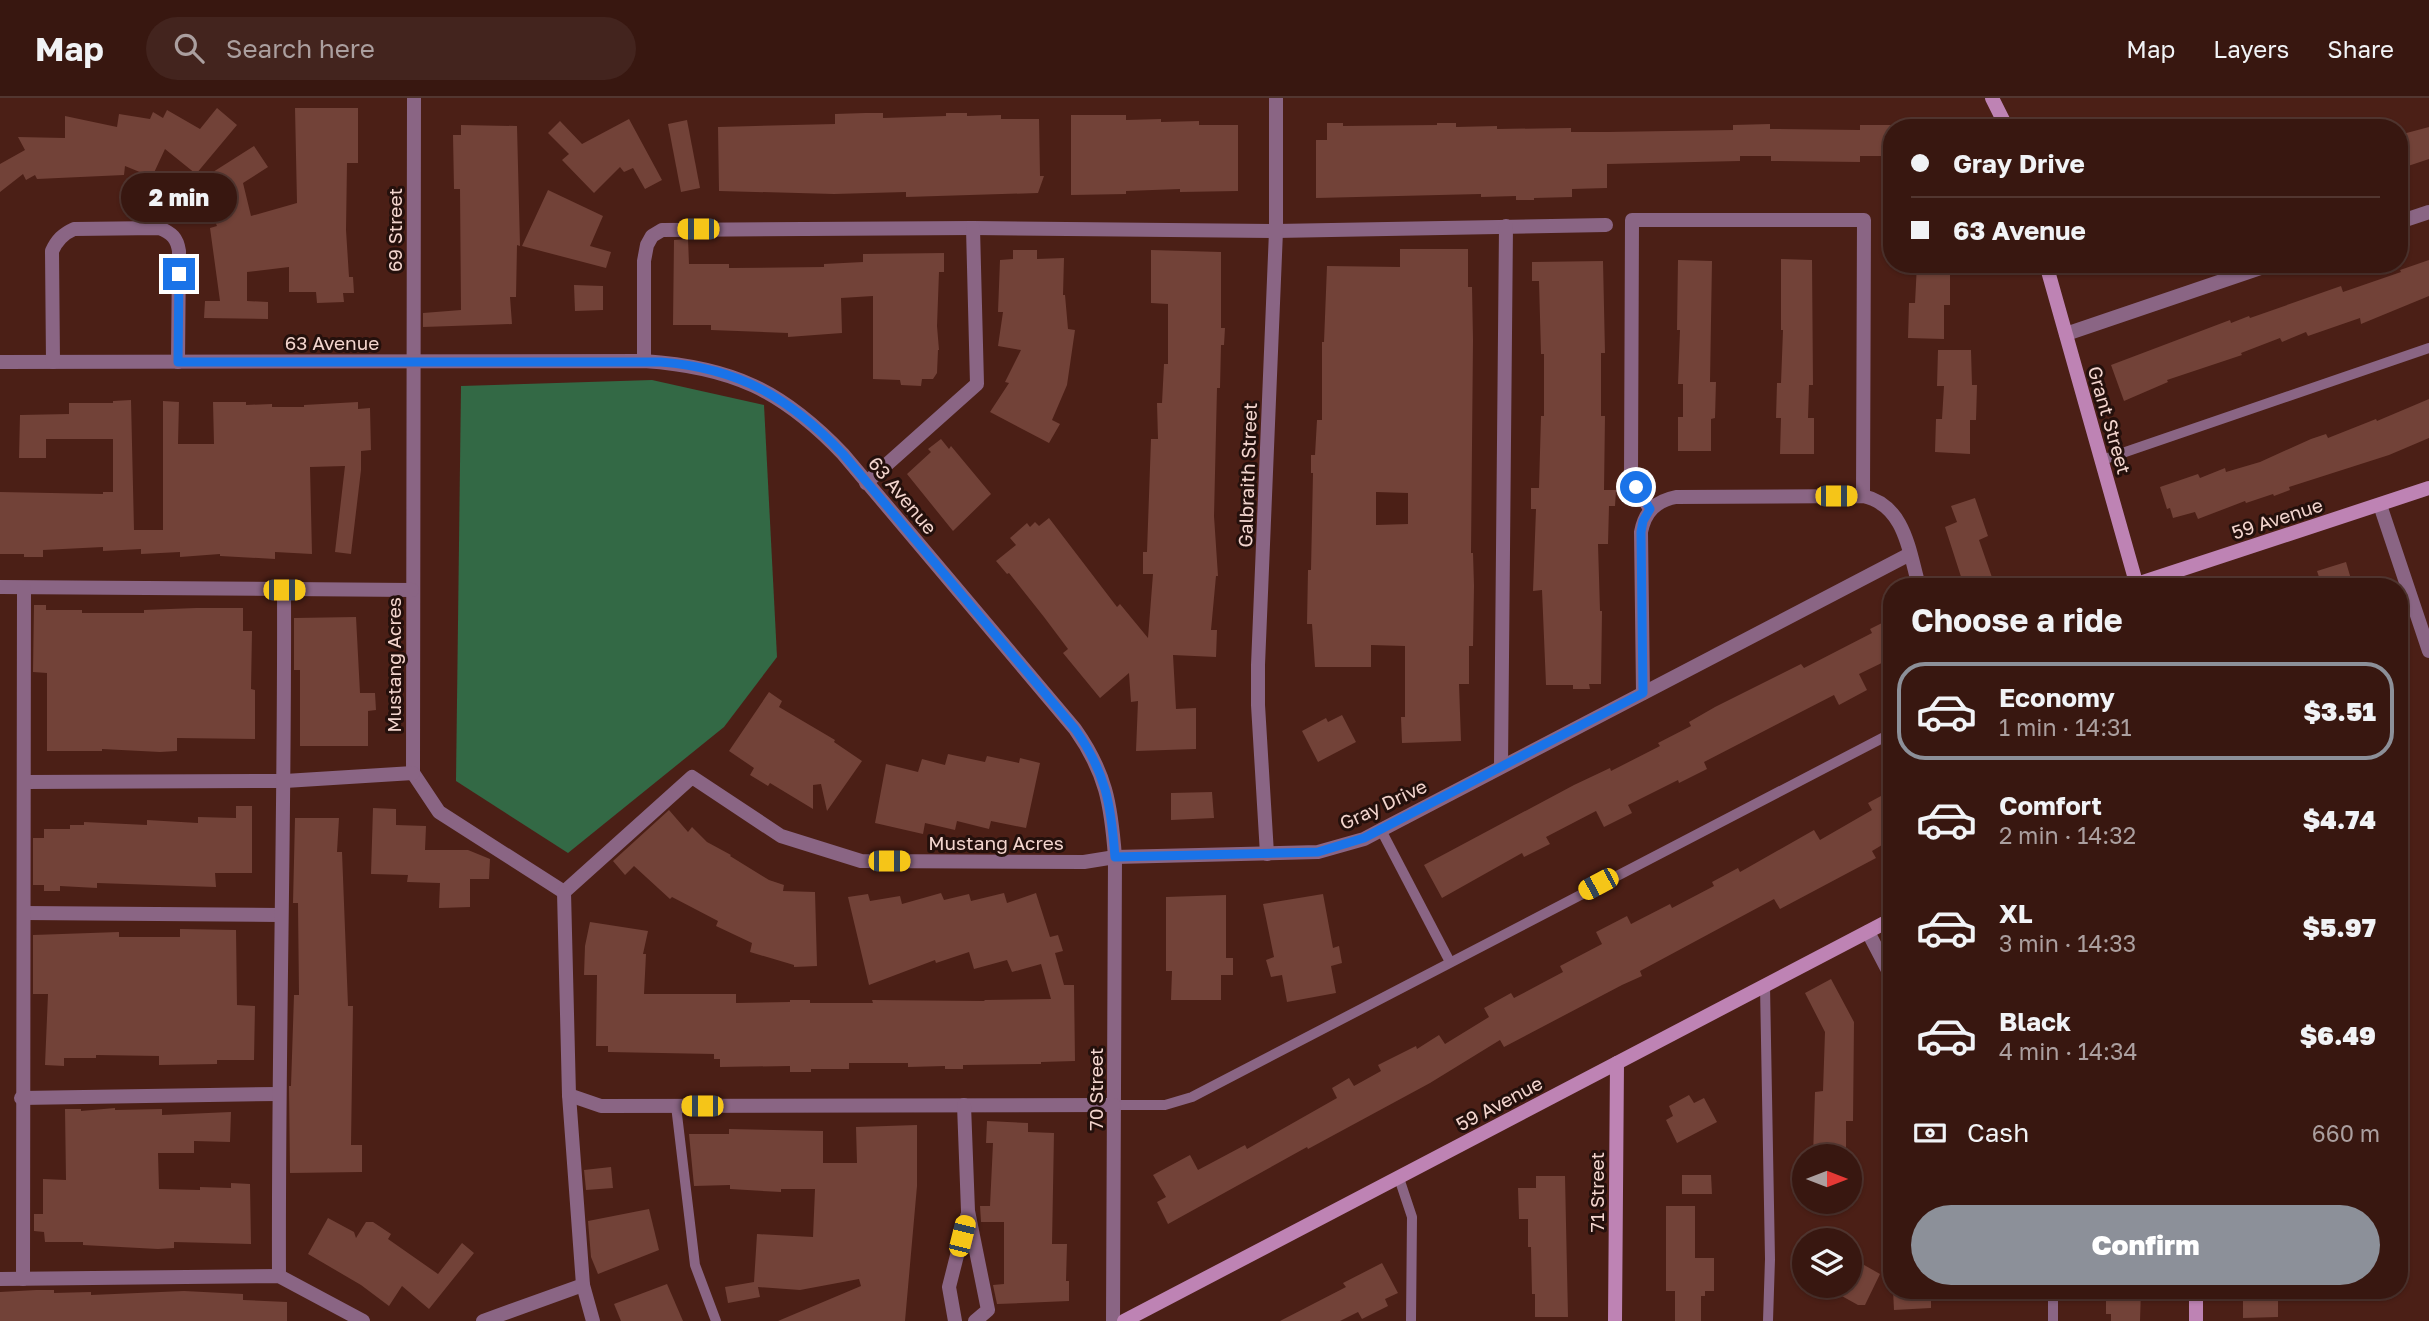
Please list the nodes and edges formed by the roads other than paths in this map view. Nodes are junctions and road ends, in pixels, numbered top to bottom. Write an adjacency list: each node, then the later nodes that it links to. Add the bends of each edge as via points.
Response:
1 (414, 98): 17 (street, 69 Street)
2 (1276, 98): 12 (street, Galbraith Street)
3 (1993, 98): 5 (street)
4 (2005, 98): 6 (street)
5 (2003, 119)
6 (2006, 119)
7 (2429, 212): 8 (street)
8 (2408, 219)
9 (1606, 225): 10 (street)
10 (1506, 226): 12 (street); 41 (street)
11 (973, 228): 12 (street); 18 (street, via 662,230 652,236 644,261); 23 (street, via 976,384)
12 (1276, 230): 46 (street, Galbraith Street, via 1258,665)
13 (2049, 273): 15 (street, Grant Street)
14 (2228, 273): 15 (street)
15 (2066, 334): 22 (street, Grant Street)
16 (2429, 348): 22 (lane)
17 (413, 361): 18 (street, 63 Avenue); 21 (street, 63 Avenue); 37 (street, Mustang Acres)
18 (644, 361): 23 (street, 63 Avenue, via 678,364 751,383 816,426)
19 (0, 362): 20 (street, 63 Avenue)
20 (53, 362): 21 (street, 63 Avenue); 21 (street, via 52,251 57,241 74,229 124,228 159,228 178,243)
21 (178, 362)
22 (2102, 460): 30 (street, Grant Street)
23 (866, 482): 47 (street, 63 Avenue, via 1091,752 1107,795)
24 (2429, 488): 26 (street, 59 Avenue)
25 (1863, 496): 27 (street, via 1676,497); 27 (street, via 1864,220 1632,220 1630,477); 28 (street, via 1876,499 1895,514)
26 (2380, 505): 31 (street, 59 Avenue); 32 (street)
27 (1650, 509): 39 (street, via 1641,532)
28 (1910, 554): 29 (street); 39 (street, Gray Drive)
29 (1917, 578)
30 (2135, 578)
31 (2158, 578)
32 (2404, 578)
33 (0, 587): 34 (street)
34 (24, 587): 36 (street); 44 (street)
35 (2408, 588): 38 (street)
36 (284, 590): 37 (street); 43 (street)
37 (412, 590): 42 (street, Mustang Acres)
38 (2429, 651)
39 (1643, 693): 41 (street, Gray Drive)
40 (1883, 738): 54 (lane)
41 (1501, 766): 45 (street, Gray Drive)
42 (413, 773): 43 (street); 48 (street, via 439,812)
43 (285, 781): 44 (street); 50 (street)
44 (25, 782): 49 (street)
45 (1381, 830): 46 (street, Gray Drive, via 1318,852); 54 (lane)
46 (1267, 854): 47 (street, Gray Drive)
47 (1115, 857): 48 (street, Mustang Acres, via 1084,862 861,861 781,836 691,777); 61 (street, 70 Street)
48 (565, 892): 58 (street)
49 (24, 913): 50 (street); 59 (street)
50 (281, 915): 57 (street)
51 (1883, 924): 52 (street, 59 Avenue)
52 (1868, 932): 53 (street); 55 (street, 59 Avenue)
53 (1883, 961)
54 (1450, 962): 61 (lane, via 1192,1097 1165,1105)
55 (1765, 986): 56 (street, 59 Avenue); 81 (lane)
56 (1617, 1063): 63 (street, 59 Avenue); 80 (street, 71 Street)
57 (278, 1094): 59 (street); 65 (street)
58 (569, 1095): 62 (street, via 601,1106); 68 (street)
59 (22, 1098): 67 (street)
60 (964, 1105): 61 (street); 62 (street); 64 (street)
61 (1114, 1105): 77 (street, 70 Street)
62 (676, 1106): 74 (lane, via 695,1265)
63 (1399, 1178): 78 (street, 59 Avenue); 79 (lane, via 1412,1217)
64 (968, 1211): 75 (street, via 949,1287); 76 (street, via 988,1310)
65 (279, 1276): 67 (street); 71 (street)
66 (0, 1279): 67 (street)
67 (23, 1279)
68 (583, 1285): 72 (street); 73 (street)
69 (2053, 1299): 82 (lane)
70 (2196, 1299): 83 (street)
71 (363, 1321)
72 (483, 1321)
73 (593, 1321)
74 (716, 1321)
75 (955, 1321)
76 (975, 1321)
77 (1113, 1321)
78 (1124, 1321)
79 (1411, 1321)
80 (1615, 1321)
81 (1768, 1321)
82 (2053, 1321)
83 (2196, 1321)

